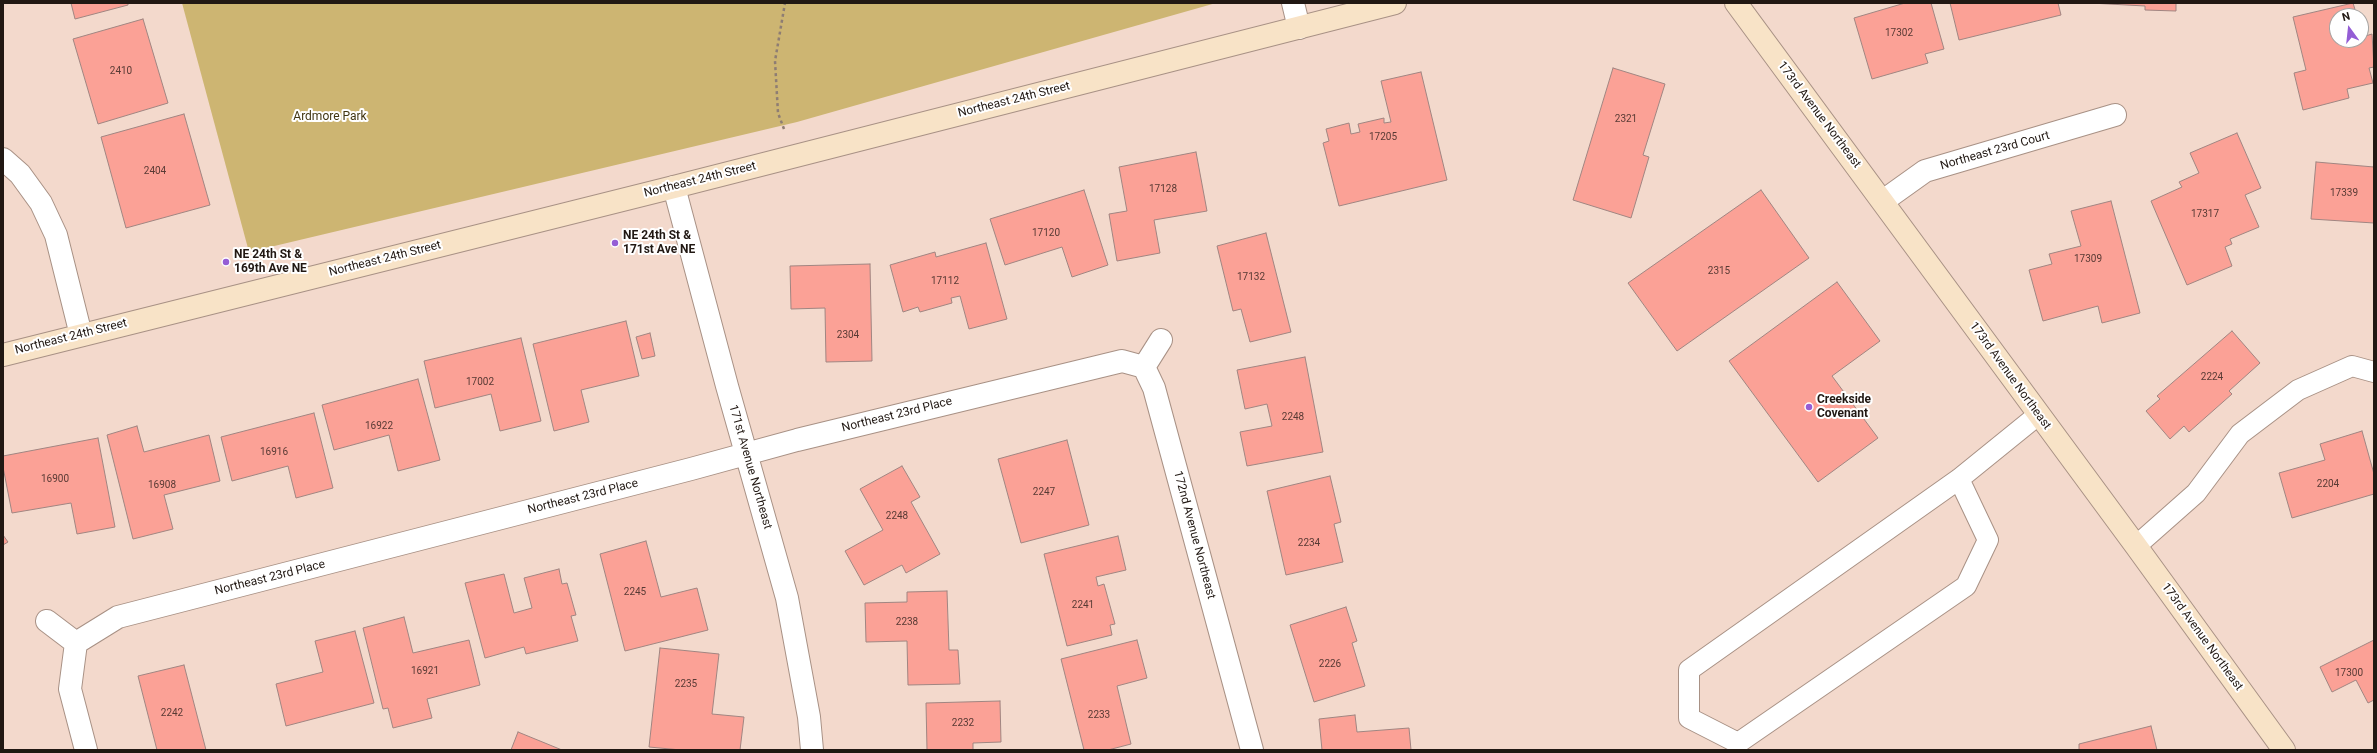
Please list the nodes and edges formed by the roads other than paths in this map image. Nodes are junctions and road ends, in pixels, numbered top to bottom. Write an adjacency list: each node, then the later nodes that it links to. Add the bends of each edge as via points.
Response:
1 (1293, 3): 4 (street)
2 (1395, 3): 4 (main road, Northeast 24th Street)
3 (1736, 3): 8 (main road, 173rd Avenue Northeast)
4 (1299, 28): 7 (main road, Northeast 24th Street)
5 (2115, 115): 8 (street, Northeast 23rd Court, via 1925,171)
6 (3, 159): 9 (street, via 20,174 41,203 56,235)
7 (674, 187): 9 (main road, Northeast 24th Street); 15 (street, 171st Avenue Northeast)
8 (1883, 201): 14 (main road, 173rd Avenue Northeast)
9 (81, 335): 11 (main road, Northeast 24th Street)
10 (1161, 340): 12 (street)
11 (3, 354)
12 (1144, 367): 15 (street, Northeast 23rd Place, via 1122,361 1097,366); 22 (street, 172nd Avenue Northeast, via 1154,388 1163,418)
13 (2374, 372): 17 (lane, via 2352,366 2298,390 2240,434 2196,493)
14 (2038, 415): 16 (lane); 17 (main road, 173rd Avenue Northeast)
15 (746, 454): 19 (street, Northeast 23rd Place, via 118,617); 21 (street, 171st Avenue Northeast, via 787,598 809,717)
16 (1959, 479): 16 (lane, via 1689,670 1689,718 1738,743 1966,586 1988,540)
17 (2136, 546): 23 (main road, 173rd Avenue Northeast)
18 (47, 620): 19 (street)
19 (76, 643): 20 (street, via 70,689)
20 (86, 750)
21 (812, 750)
22 (1252, 750)
23 (2284, 750)

